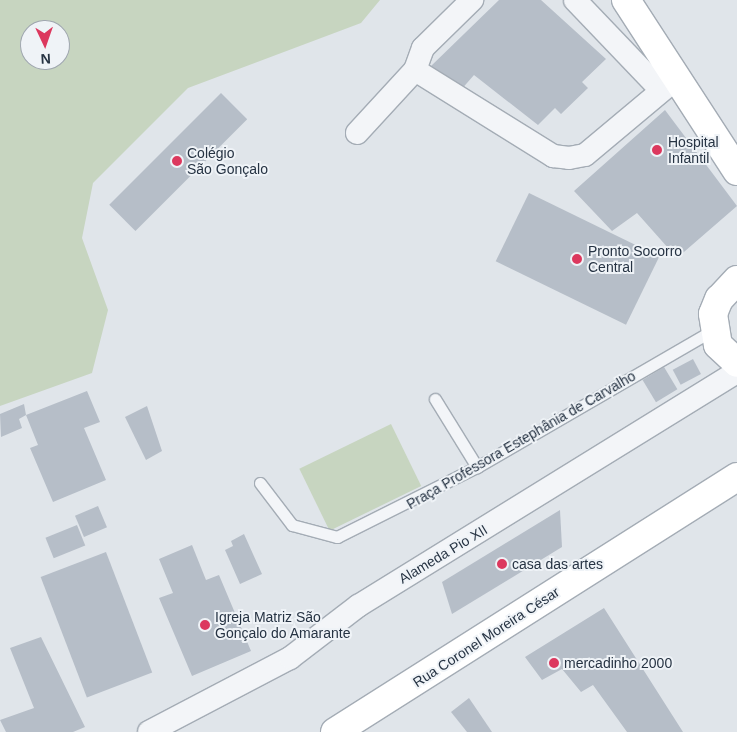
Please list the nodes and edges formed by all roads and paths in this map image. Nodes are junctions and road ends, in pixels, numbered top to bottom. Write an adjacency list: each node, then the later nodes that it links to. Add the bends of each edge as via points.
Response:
1 (472, 0): 4 (street, via 423,48)
2 (575, 0): 5 (street)
3 (626, 0): 5 (main road)
4 (415, 70): 5 (street, via 553,156 569,158 585,155); 6 (street)
5 (669, 84): 7 (main road)
6 (356, 133)
7 (737, 171)
8 (737, 280): 9 (main road, via 719,298)
9 (713, 330): 10 (main road, via 718,345); 13 (lane, Praça Professora Estephânia de Carvalho)
10 (737, 363)
11 (737, 372): 16 (street, Alameda Pio XII, via 358,606 290,658 223,696)
12 (435, 399): 13 (lane)
13 (477, 467): 15 (lane, Praça Professora Estephânia de Carvalho, via 373,523 337,537 292,525)
14 (737, 477): 17 (main road, Rua Coronel Moreira César)
15 (260, 483)
16 (149, 732)
17 (334, 732)

